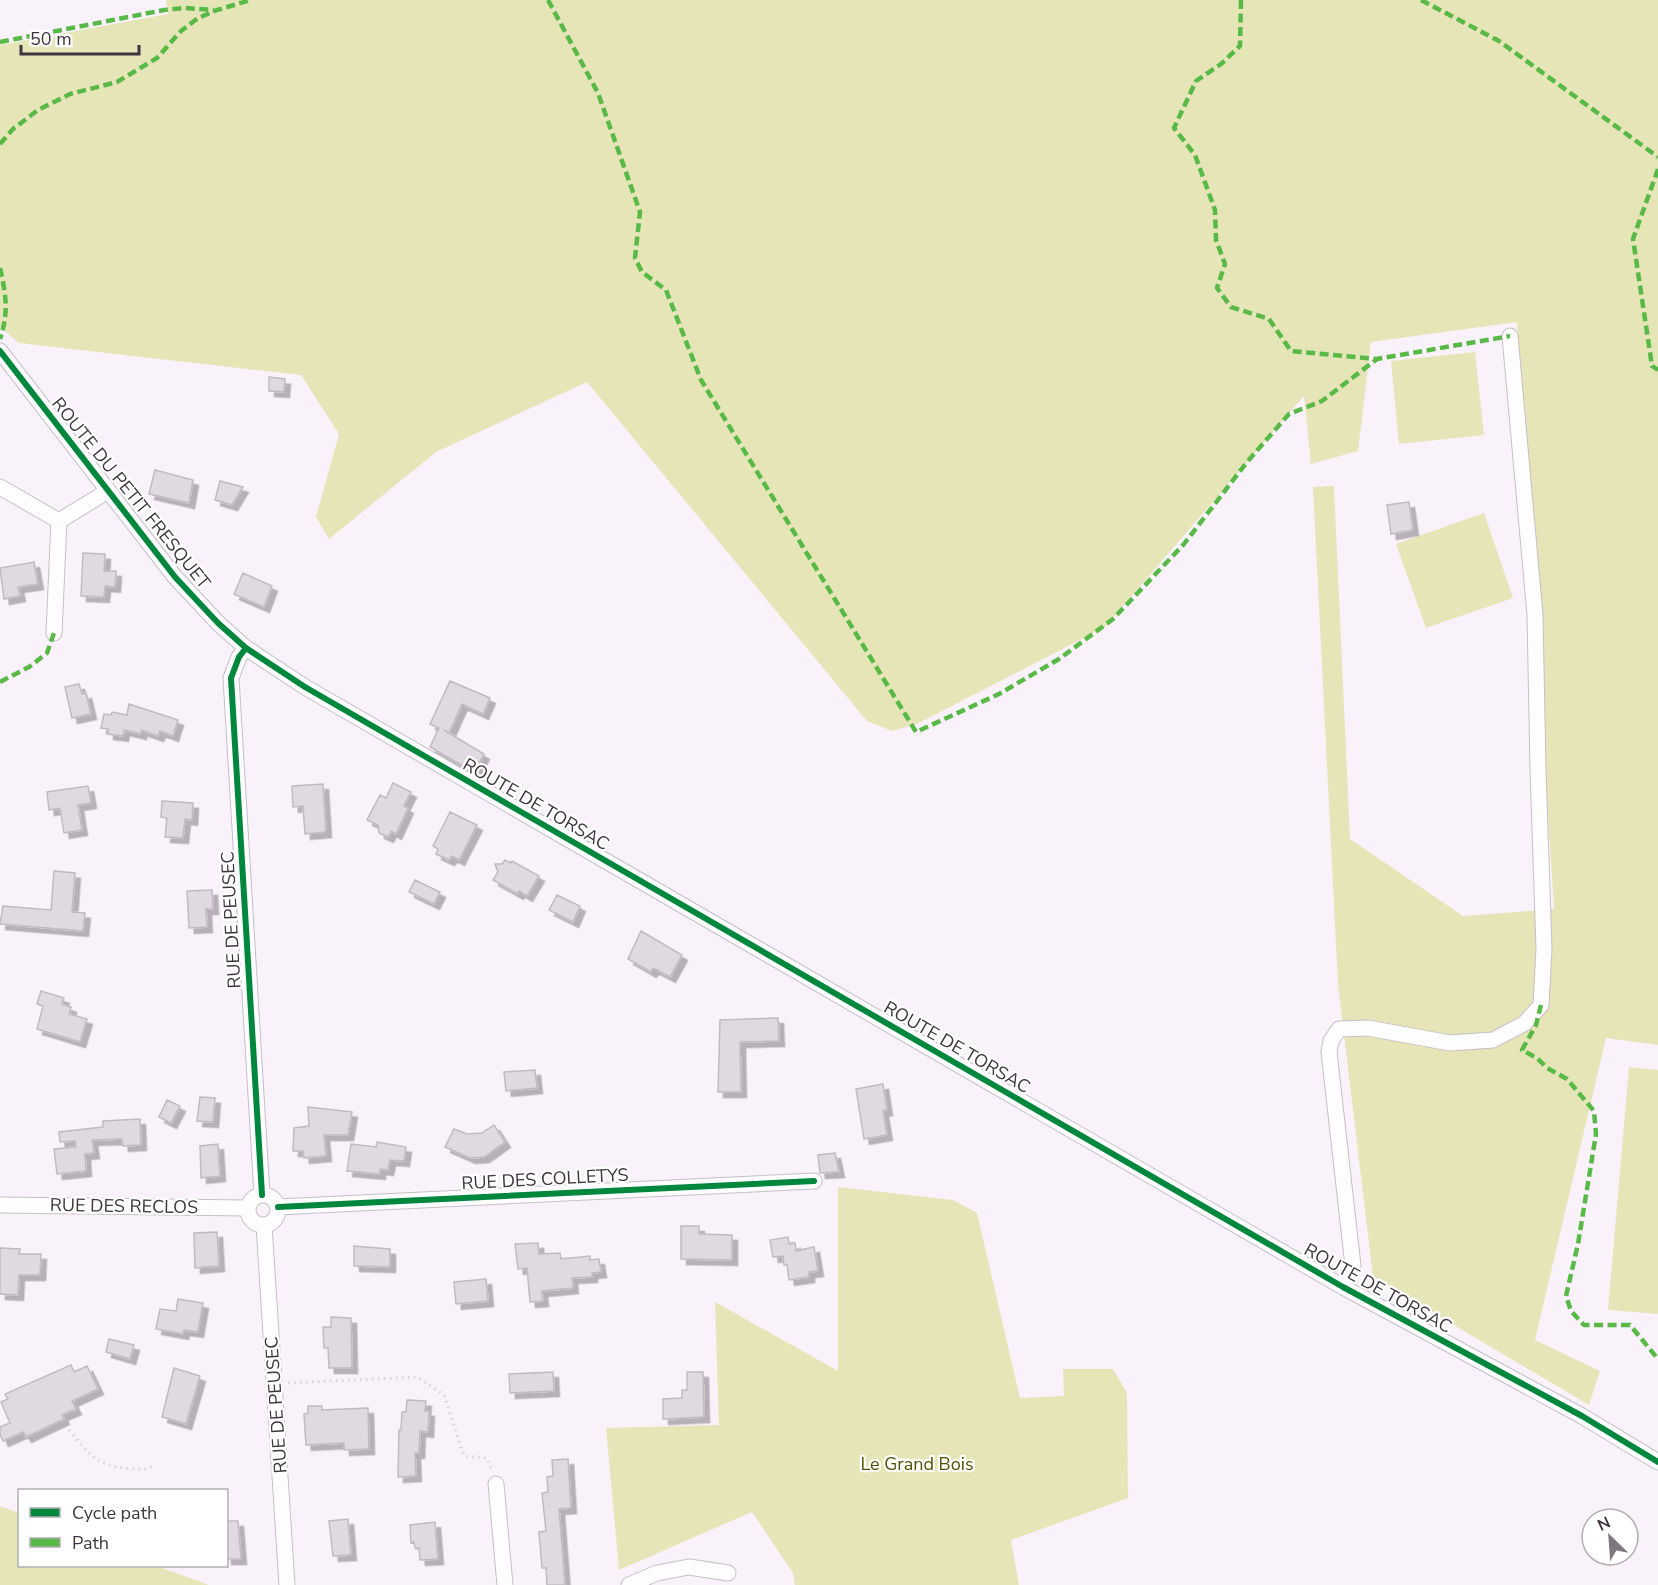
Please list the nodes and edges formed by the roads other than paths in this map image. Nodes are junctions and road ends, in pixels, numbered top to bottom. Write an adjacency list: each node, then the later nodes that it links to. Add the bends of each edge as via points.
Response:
1 (1510, 336): 14 (street, via 1535,615 1545,949 1541,1005 1525,1023 1493,1040 1450,1043 1368,1028 1339,1029 1329,1052 1353,1266)
2 (0, 351): 4 (street, ROUTE DU PETIT FRESQUET)
3 (0, 487): 5 (street)
4 (108, 491): 5 (street); 7 (street, ROUTE DU PETIT FRESQUET, via 175,577)
5 (59, 521): 6 (street)
6 (54, 633)
7 (246, 648): 9 (street, RUE DE PEUSEC, via 231,678); 14 (street, ROUTE DE TORSAC, via 326,699)
8 (814, 1181): 11 (street, RUE DES COLLETYS)
9 (262, 1195): 11 (street, via 271,1197); 12 (street, via 253,1199)
10 (0, 1205): 12 (street, RUE DES RECLOS)
11 (278, 1207): 13 (street, via 273,1221)
12 (248, 1208): 13 (street, via 252,1220)
13 (264, 1225): 18 (street, RUE DE PEUSEC)
14 (1343, 1287): 15 (street, ROUTE DE TORSAC, via 1582,1416)
15 (1658, 1462)
16 (496, 1484): 19 (street)
17 (728, 1573): 20 (street, via 689,1567 657,1573)
18 (287, 1585)
19 (505, 1585)
20 (629, 1585)

